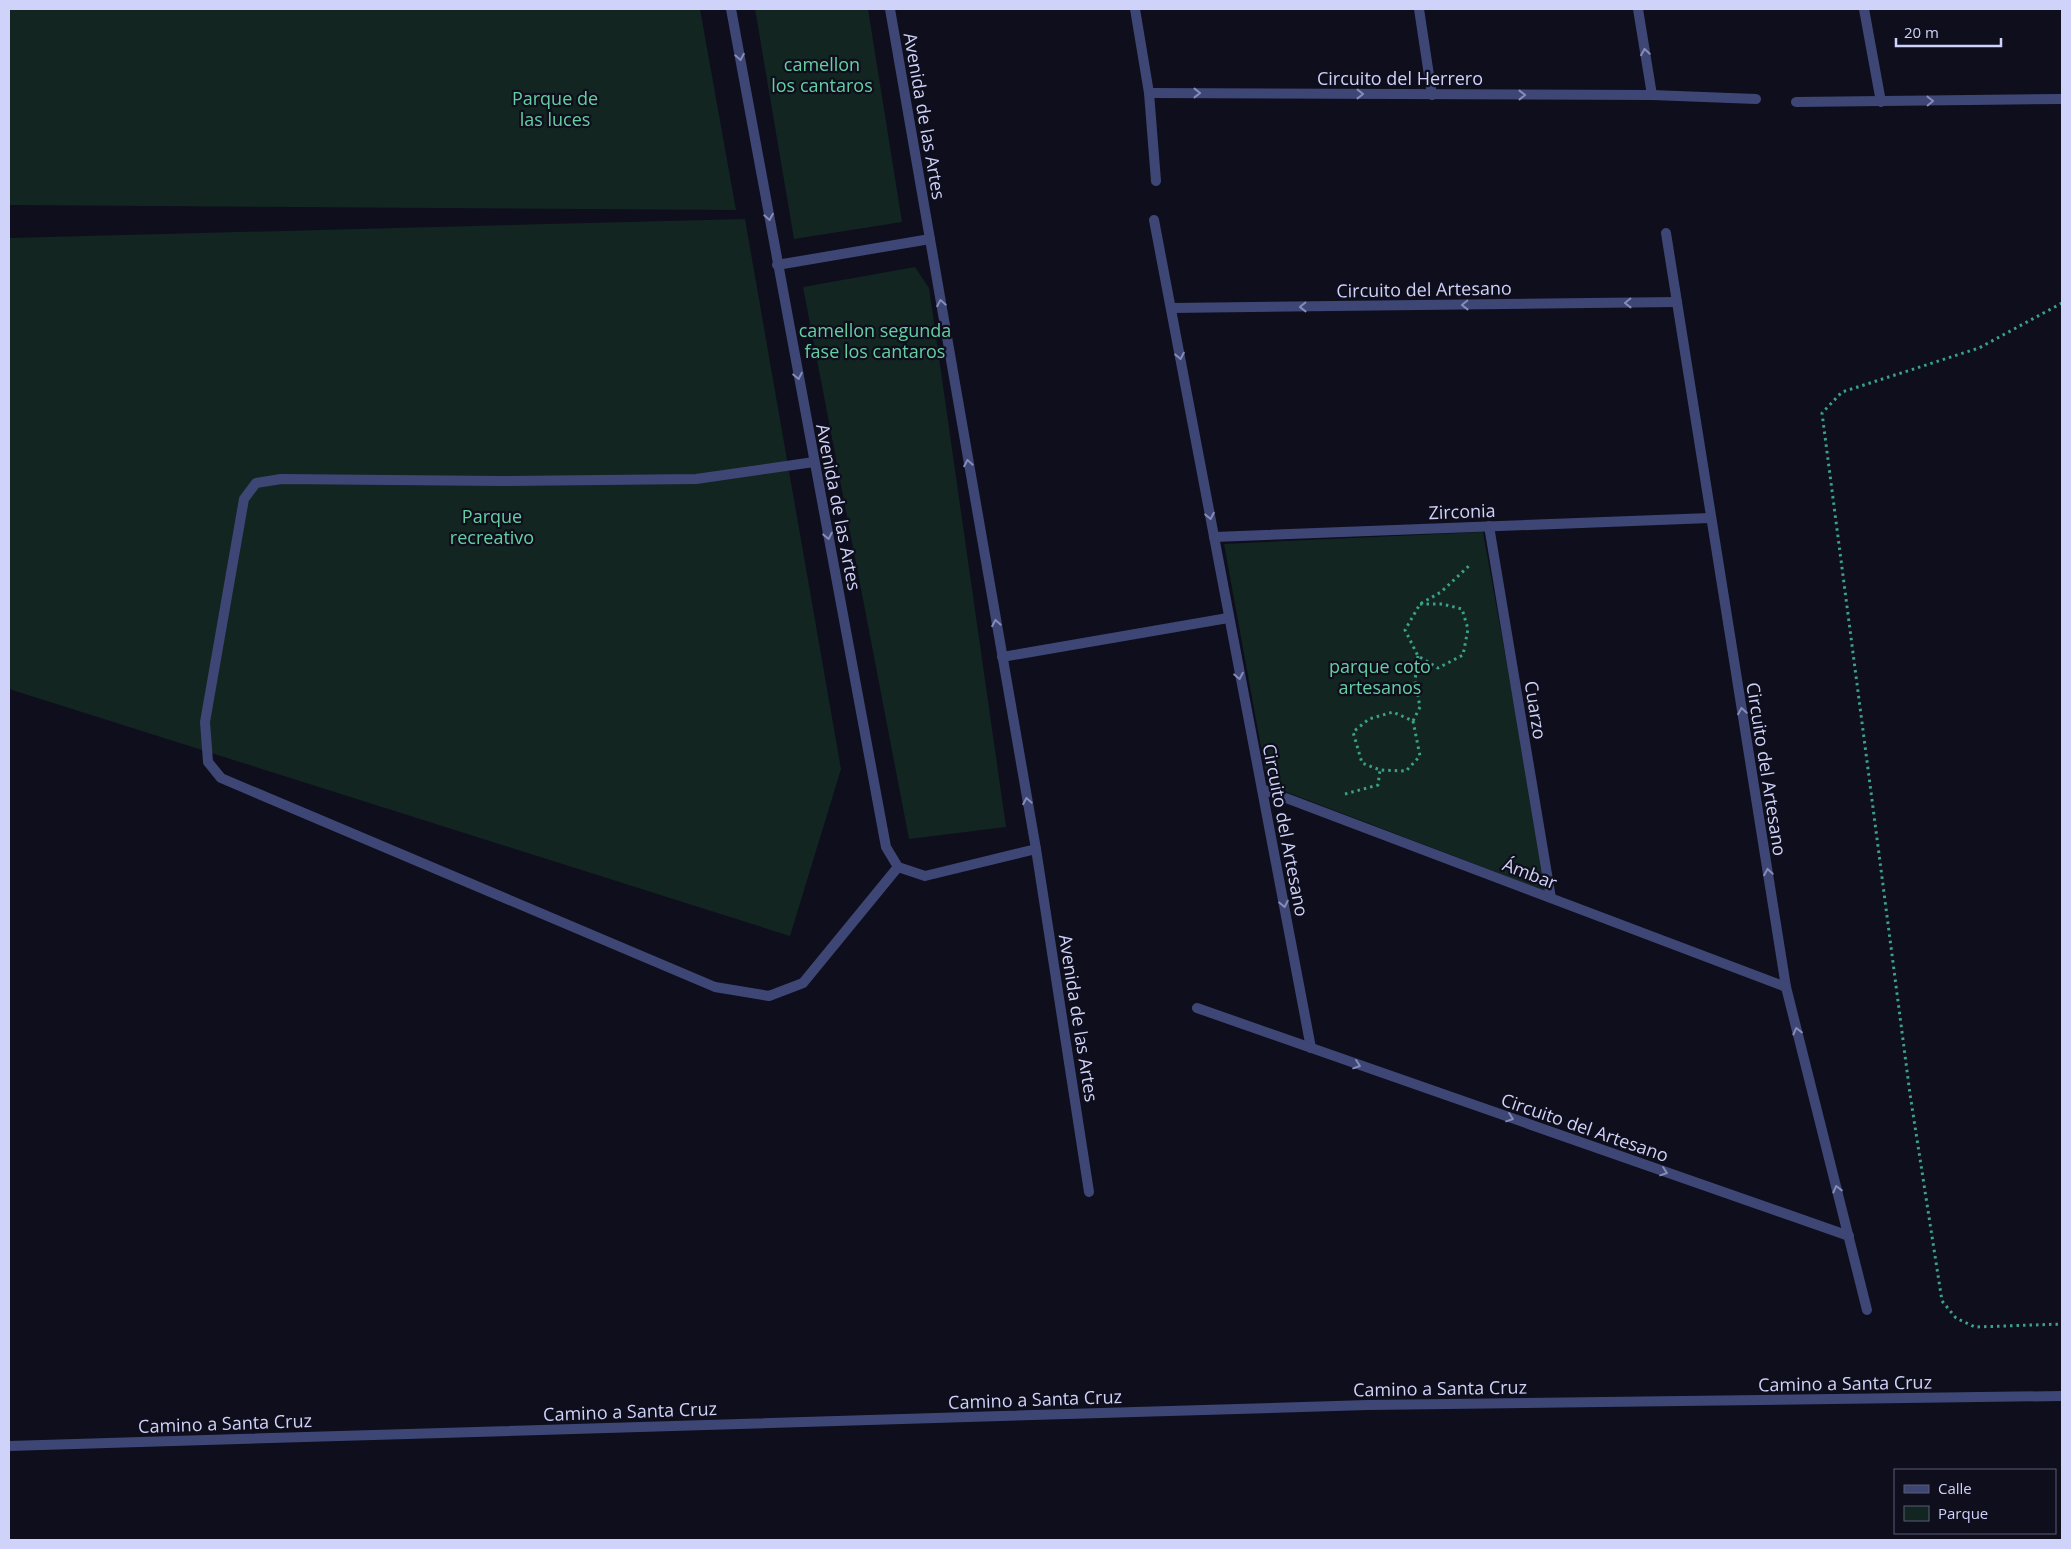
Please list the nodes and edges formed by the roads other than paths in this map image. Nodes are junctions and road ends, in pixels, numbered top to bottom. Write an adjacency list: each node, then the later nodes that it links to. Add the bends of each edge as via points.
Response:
1 (731, 9): 18 (street, Avenida de las Artes, one-way to 18)
2 (890, 9): 17 (street, Avenida de las Artes)
3 (1135, 9): 7 (street)
4 (1419, 9): 8 (street)
5 (1638, 9): 9 (street, one-way to 5)
6 (1864, 9): 13 (street)
7 (1149, 93): 8 (street, Circuito del Herrero, one-way to 8); 14 (street)
8 (1432, 94): 9 (street, Circuito del Herrero, one-way to 9)
9 (1652, 95): 10 (street, Circuito del Herrero)
10 (1756, 99)
11 (2062, 99): 13 (street, one-way to 11)
12 (1796, 102): 13 (street)
13 (1881, 102)
14 (1156, 181)
15 (1154, 220): 20 (street, Circuito del Artesano)
16 (1666, 233): 19 (street, Circuito del Artesano)
17 (930, 239): 18 (street); 26 (street, Avenida de las Artes, one-way to 17)
18 (777, 264): 21 (street, Avenida de las Artes, one-way to 21)
19 (1676, 302): 20 (street, Circuito del Artesano, one-way to 20); 22 (street, Circuito del Artesano)
20 (1171, 308): 24 (street, Circuito del Artesano, one-way to 24)
21 (814, 462): 29 (street, Avenida de las Artes, one-way to 29, via 886,847); 29 (street, via 696,479 280,478 256,482 244,499 205,722 208,762 221,778 715,987 769,996 803,983)
22 (1710, 518): 23 (street, Zirconia); 31 (street, Circuito del Artesano, one-way to 22)
23 (1489, 526): 24 (street, Zirconia); 30 (street, Cuarzo)
24 (1214, 537): 25 (street, Circuito del Artesano)
25 (1228, 618): 26 (street); 27 (street, Circuito del Artesano, one-way to 27)
26 (1002, 656): 28 (street, Avenida de las Artes, one-way to 26)
27 (1262, 790): 30 (street, Ámbar); 33 (street, Circuito del Artesano, one-way to 33)
28 (1036, 849): 29 (street, via 925,876); 34 (street, Avenida de las Artes)
29 (898, 867)
30 (1551, 898): 31 (street, Ámbar)
31 (1786, 986): 35 (street, Circuito del Artesano, one-way to 31)
32 (1197, 1008): 33 (street, Circuito del Artesano)
33 (1311, 1048): 35 (street, Circuito del Artesano, one-way to 35)
34 (1089, 1192)
35 (1849, 1236): 36 (street, Circuito del Artesano)
36 (1867, 1310)
37 (2062, 1396): 38 (street, Camino a Santa Cruz, via 1368,1405)
38 (9, 1446)

